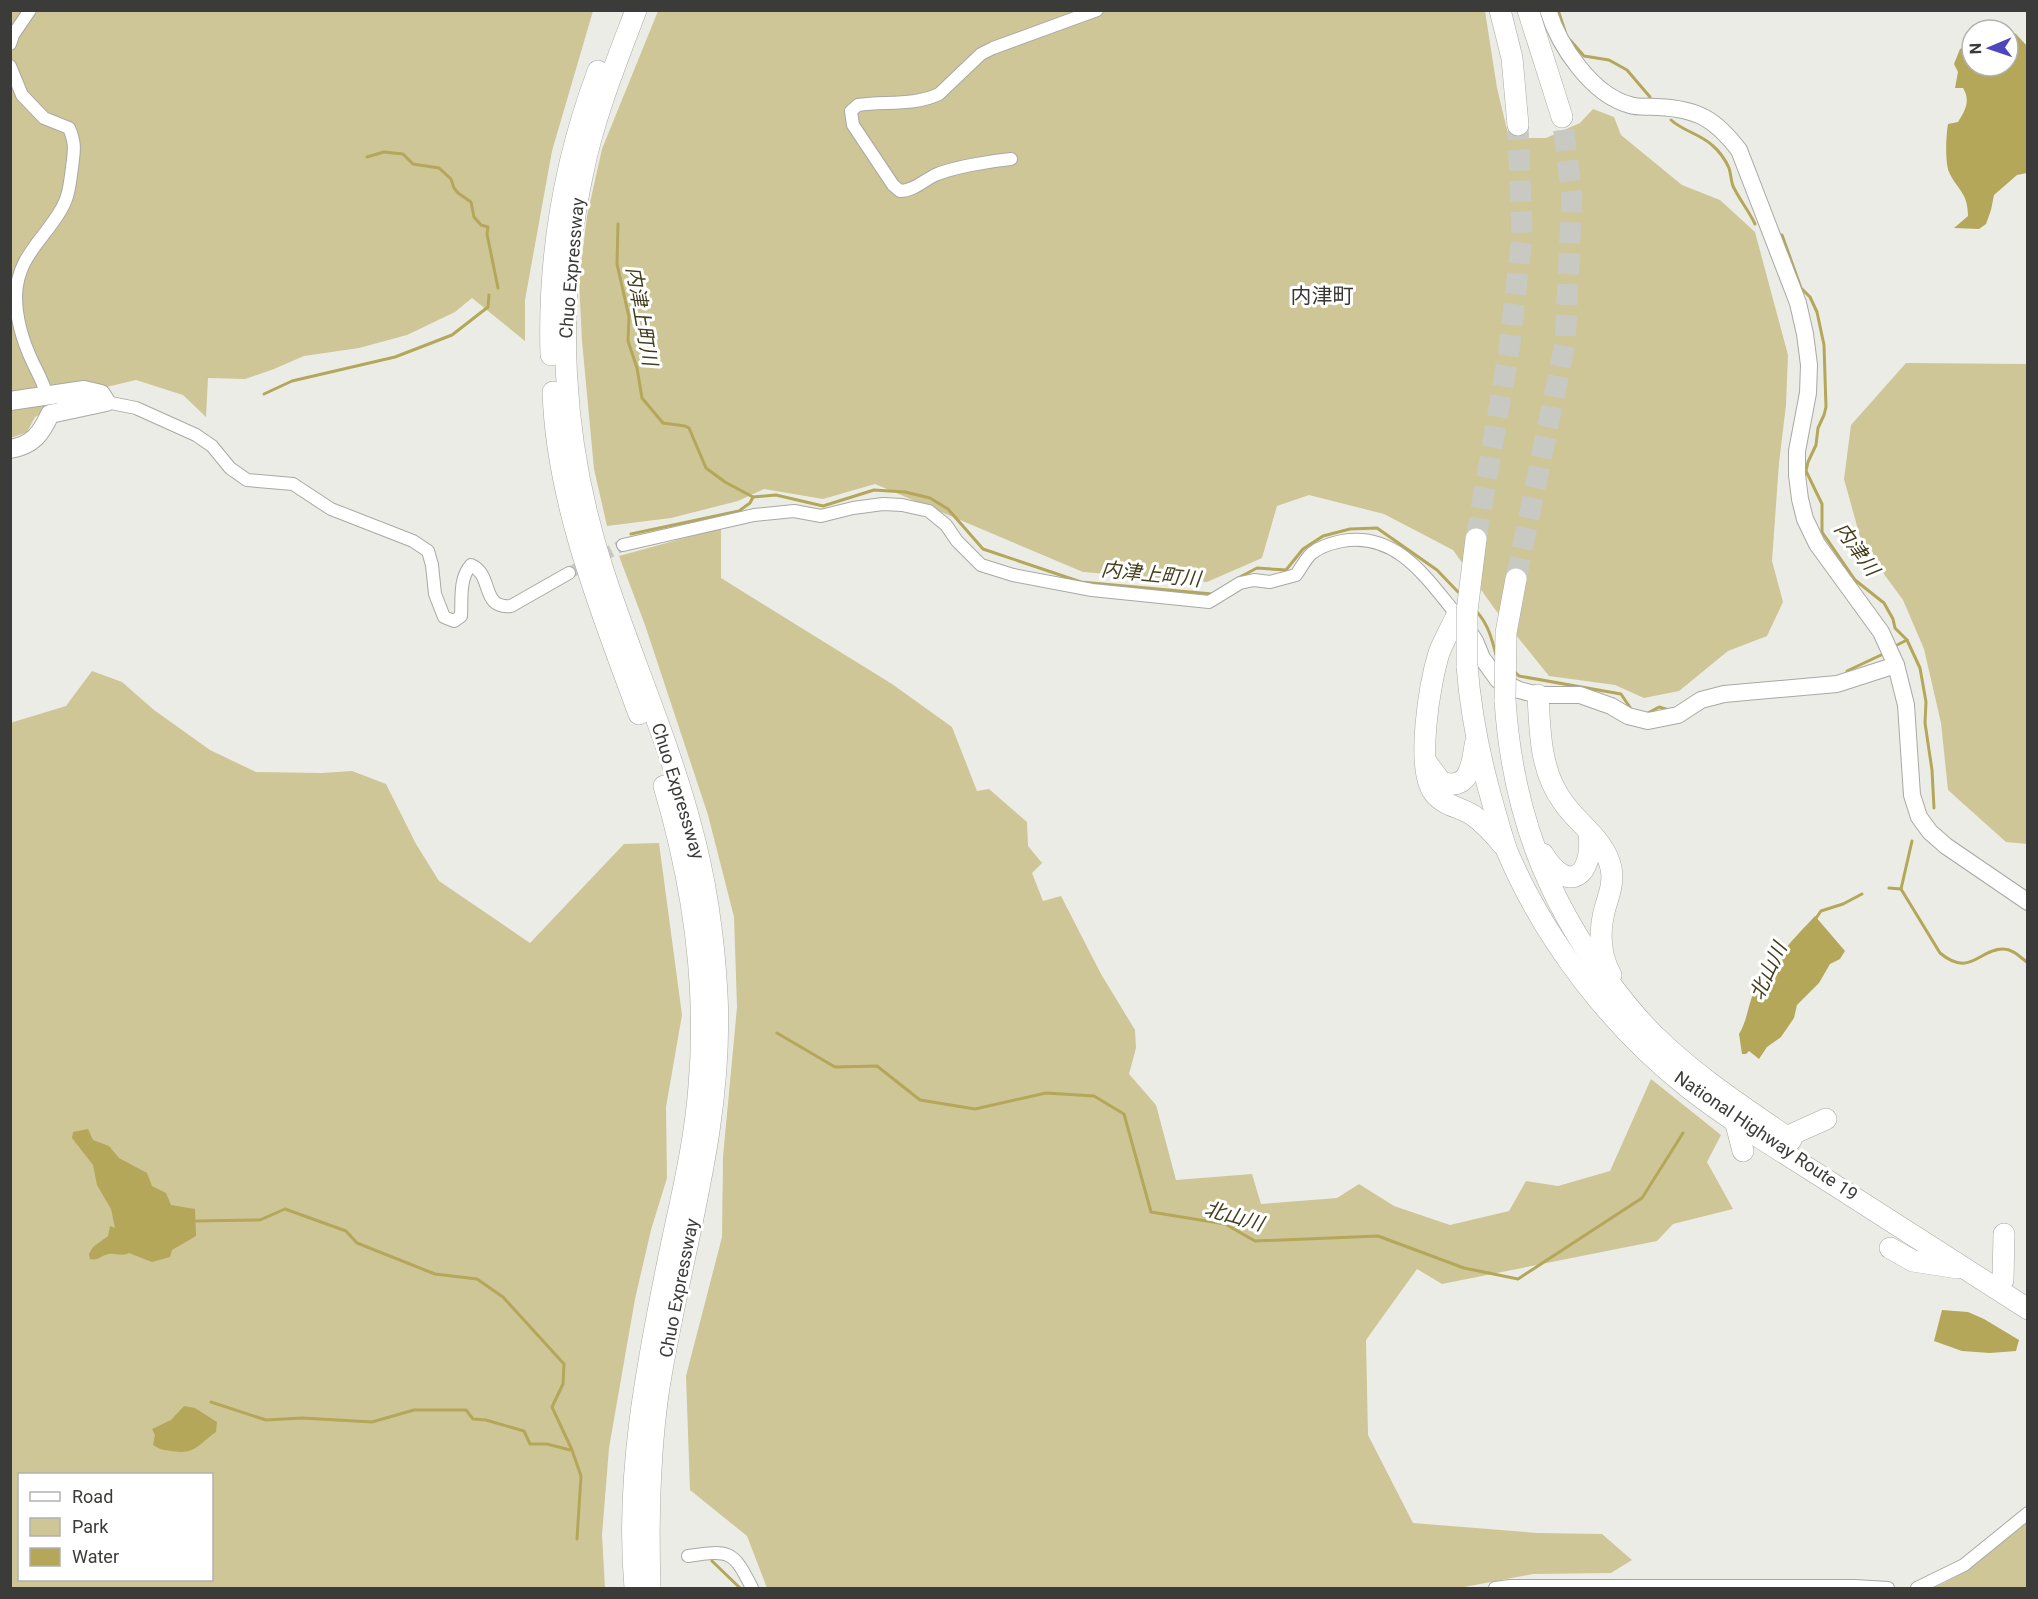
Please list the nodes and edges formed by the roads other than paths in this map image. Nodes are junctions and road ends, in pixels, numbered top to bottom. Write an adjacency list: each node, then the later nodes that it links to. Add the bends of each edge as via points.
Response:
1 (30, 10): 8 (street)
2 (621, 10): 43 (highway, Chuo Expressway, via 571,154 554,257 550,320 557,442 570,507 589,577 673,817 692,901 699,955 699,1087 690,1157 640,1418 633,1522)
3 (636, 10): 44 (highway, Chuo Expressway, via 603,98 583,168 573,222 565,338 567,399 587,516 690,824 707,900 717,997 709,1132 654,1426 649,1488)
4 (1097, 10): 12 (street, via 981,54 931,98 858,105 851,111 853,125 900,191 937,174)
5 (1500, 10): 11 (highway, via 1512,58)
6 (1528, 10): 10 (highway)
7 (1548, 10): 22 (main road, via 1575,63 1615,100 1632,106 1687,110 1709,118 1739,150 1798,303 1805,334 1808,393 1797,451 1797,475 1805,519 1817,544 1881,632)
8 (10, 44)
9 (10, 66): 13 (street, via 22,94 44,118 69,128 75,142 68,194 62,209 34,244 18,281 16,296 23,340 44,381)
10 (1562, 117)
11 (1518, 125)
12 (1011, 159)
13 (47, 396): 14 (main road); 15 (main road, via 84,390 101,394)
14 (10, 400)
15 (106, 402): 16 (main road, via 50,414 34,440); 19 (street, via 142,411 196,435 247,480 293,484 331,508 413,541 428,551 435,594 444,617 454,621 461,616 463,580 471,565 484,577 495,604 502,607 511,606)
16 (10, 449)
17 (1476, 539): 24 (highway, National Highway Route 19, bridge, via 1467,611 1467,666)
18 (623, 545): 21 (street, via 754,515 794,511 821,516 853,508 902,505 928,511 946,525 981,565 1092,590 1209,602 1240,583 1270,582 1296,575 1312,553 1329,543 1354,539 1391,547 1405,557)
19 (569, 573)
20 (1516, 579): 26 (highway, National Highway Route 19, bridge, via 1506,633 1505,700 1508,744)
21 (1457, 615): 23 (main road, via 1498,680); 25 (highway, via 1440,651 1431,684)
22 (1896, 665): 23 (main road, via 1837,684 1724,694 1701,700 1678,715 1648,721 1580,695); 29 (main road, via 1906,705 1912,795 1919,817 1946,846)
23 (1539, 695): 27 (highway, via 1540,735 1547,770 1561,800)
24 (1476, 741): 25 (highway, via 1472,769 1455,784 1441,782); 28 (highway, National Highway Route 19)
25 (1425, 760): 28 (highway, via 1433,791 1442,800 1472,814)
26 (1529, 831): 27 (highway, via 1552,869 1569,876 1586,868); 30 (highway, National Highway Route 19, via 1542,871 1562,910 1590,957)
27 (1590, 833): 30 (highway, via 1600,842 1611,869 1612,880 1601,922 1605,965)
28 (1506, 848): 32 (highway, National Highway Route 19, via 1542,921 1615,1018 1690,1089)
29 (2028, 902)
30 (1630, 1010): 33 (highway, National Highway Route 19, via 1700,1076)
31 (1826, 1119): 33 (highway)
32 (1735, 1120): 34 (highway); 37 (highway, National Highway Route 19)
33 (1786, 1137): 38 (highway, National Highway Route 19)
34 (1743, 1152)
35 (2004, 1234): 38 (highway)
36 (1890, 1248): 37 (highway, via 1913,1261)
37 (1968, 1270): 40 (highway, National Highway Route 19)
38 (2003, 1280): 39 (highway, National Highway Route 19)
39 (2028, 1295)
40 (2028, 1309)
41 (2028, 1513): 48 (street, via 1964,1565)
42 (688, 1556): 45 (street, via 729,1554 741,1565)
43 (635, 1588)
44 (650, 1588)
45 (752, 1588)
46 (1495, 1588): 47 (street)
47 (1888, 1588)
48 (1917, 1588)

